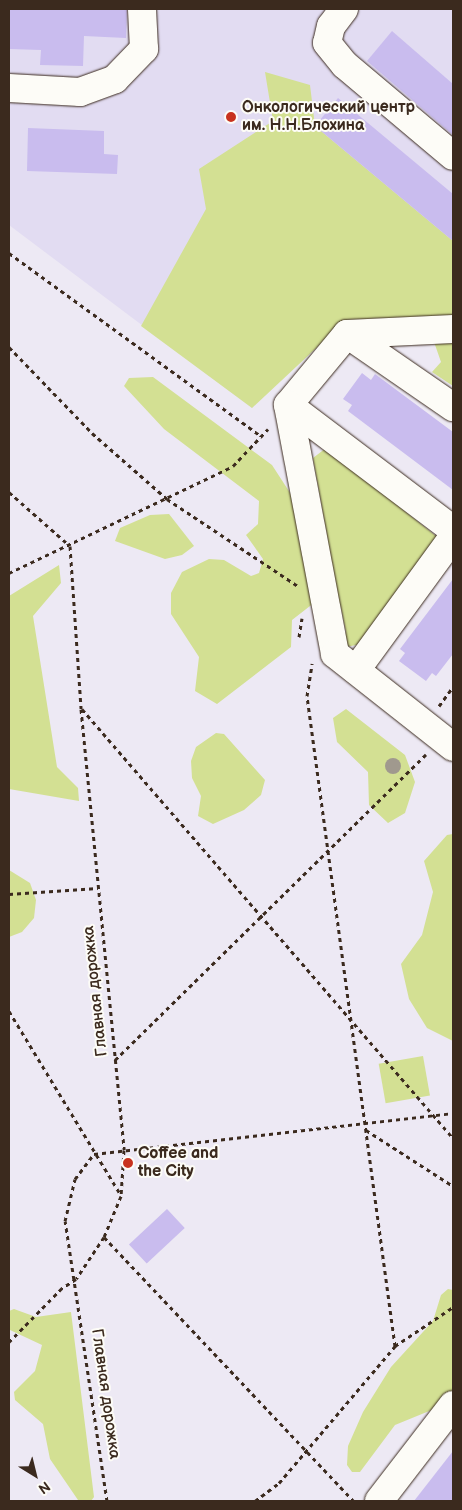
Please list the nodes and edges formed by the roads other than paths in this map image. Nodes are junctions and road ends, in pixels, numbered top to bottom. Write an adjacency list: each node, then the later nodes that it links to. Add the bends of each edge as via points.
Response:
1 (142, 9): 3 (lane, via 144,49 114,79 80,92)
2 (344, 9): 4 (lane, via 331,26 327,43 345,65)
3 (9, 88)
4 (453, 156)
5 (453, 329): 6 (lane)
6 (347, 334): 7 (lane); 8 (lane)
7 (288, 405): 9 (lane); 11 (lane, via 335,654)
8 (453, 406)
9 (453, 530)
10 (453, 537): 11 (lane)
11 (356, 670): 12 (lane)
12 (447, 742)
13 (453, 1405): 14 (lane)
14 (379, 1501)

